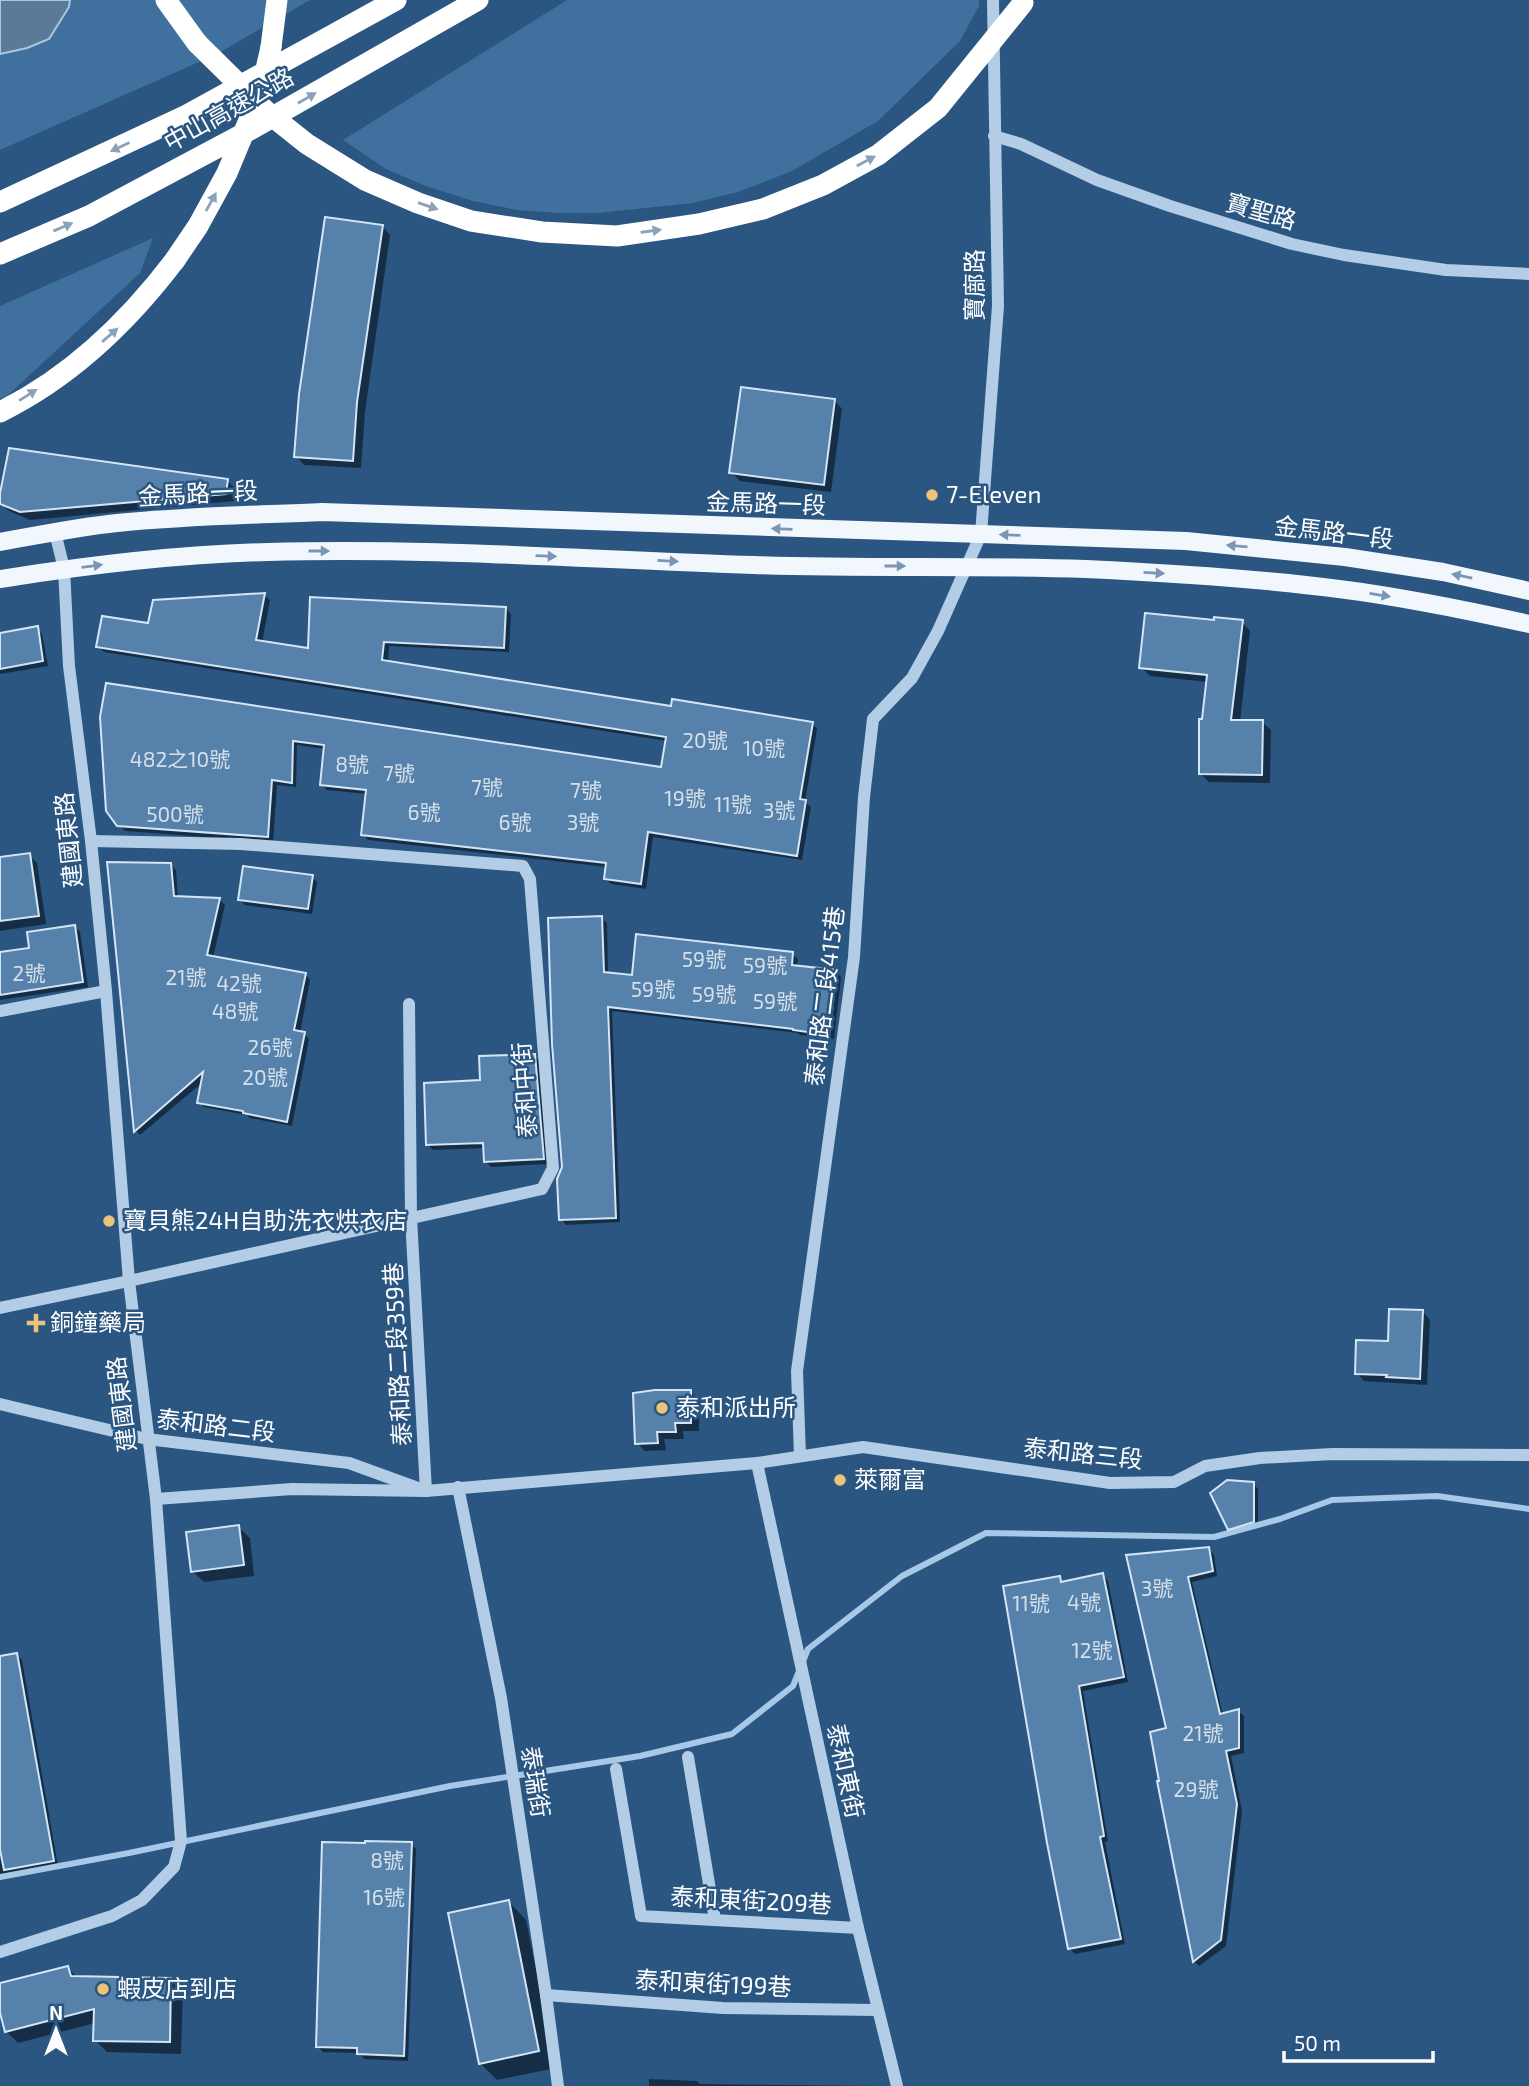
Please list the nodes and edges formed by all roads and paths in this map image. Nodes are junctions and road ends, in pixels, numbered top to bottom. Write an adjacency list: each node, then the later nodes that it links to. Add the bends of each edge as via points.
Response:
1 (166, 0): 6 (highway, one-way to 6, bridge, via 197,43 268,113 365,180 471,220 542,232 617,236 699,225 763,209 823,185 878,155 938,108)
2 (276, 0): 11 (highway, one-way to 2, bridge, via 56,378 118,328 153,290 190,237 227,173 261,91)
3 (397, 0): 8 (highway, 中山高速公路, one-way to 8, bridge, via 187,115)
4 (478, 0): 9 (highway, 中山高速公路, one-way to 4, bridge, via 101,210)
5 (993, 0): 7 (street, 寶廍路)
6 (1025, 0)
7 (994, 136): 10 (street, 寶聖路, via 1097,180 1292,244 1446,270); 13 (street, 寶廍路, via 998,306)
8 (0, 202)
9 (0, 254)
10 (1529, 274)
11 (0, 412)
12 (55, 531): 13 (main road, 金馬路一段, one-way to 12, via 322,512 118,523); 14 (main road, 金馬路一段); 16 (street, 建國東路)
13 (981, 534): 15 (street, 寶廍路); 18 (main road, 金馬路一段, one-way to 13, via 1443,572 1282,550 1186,541)
14 (0, 542)
15 (965, 566): 16 (main road, one-way to 15, via 156,558 360,551 757,565); 19 (main road, one-way to 19, via 1284,582 1452,607); 30 (street, 泰和路二段415巷, via 912,678 873,719 854,957 797,1371)
16 (64, 569): 17 (main road); 20 (street, 建國東路, via 69,666)
17 (0, 579)
18 (1529, 591)
19 (1529, 624)
20 (91, 841): 21 (street, 建國東路); 24 (street, 泰和中街, via 241,844 523,866 530,879 552,1168 542,1189)
21 (106, 991): 23 (street); 25 (street, 建國東路)
22 (409, 1004): 24 (street, 泰和路二段359巷)
23 (0, 1011)
24 (411, 1219): 25 (street, 泰和中街); 33 (street, 泰和路二段359巷)
25 (129, 1281): 26 (street, 泰和中街); 28 (street, 建國東路)
26 (0, 1308)
27 (0, 1404): 28 (street, 泰和路二段)
28 (147, 1439): 33 (street, 泰和路二段, via 349,1463); 34 (street, 建國東路)
29 (1529, 1455): 30 (street, 泰和路三段, via 1261,1458 1205,1466 1174,1482 1110,1483 863,1447)
30 (800, 1456): 31 (street, 泰和路二段)
31 (757, 1463): 32 (street, 泰和路二段); 38 (street, 泰和東街)
32 (458, 1487): 33 (street, 泰和路二段); 40 (street, 泰瑞街, via 501,1698)
33 (426, 1491): 34 (street, 泰和路二段, via 292,1489)
34 (156, 1499): 39 (street, 建國東路, via 179,1847 174,1867 142,1900 112,1916)
35 (688, 1757): 37 (street)
36 (616, 1769): 37 (street, 泰和東街209巷, via 641,1916)
37 (715, 1920): 38 (street, 泰和東街209巷)
38 (858, 1927): 41 (street, 泰和東街)
39 (0, 1951)
40 (546, 1995): 41 (street, 泰和東街199巷, via 723,2007); 42 (street, 泰瑞街)
41 (878, 2010): 43 (street, 泰和東街)
42 (554, 2085)
43 (897, 2086)

